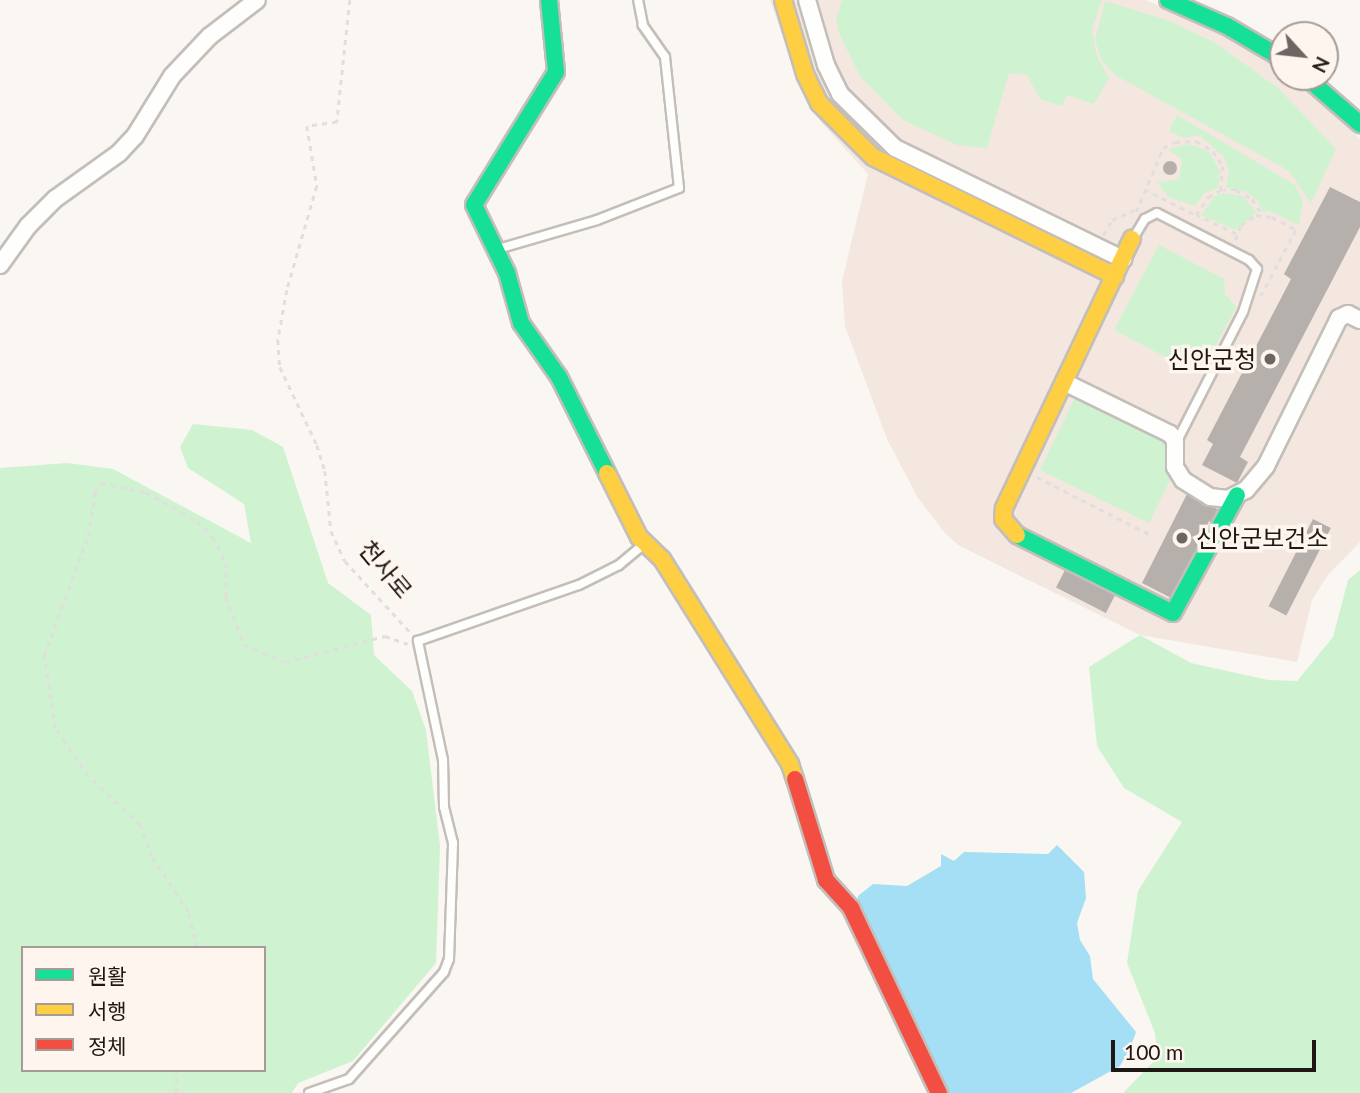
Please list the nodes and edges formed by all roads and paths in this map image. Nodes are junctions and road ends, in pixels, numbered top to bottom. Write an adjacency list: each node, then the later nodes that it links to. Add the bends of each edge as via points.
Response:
1 (257, 0): 20 (street, via 210,36 173,76 135,136 55,199 27,226)
2 (350, 0): 29 (path, 천사로, via 337,122 307,126 317,186 287,290 278,340 280,368 326,471 331,531 345,561)
3 (549, 0): 18 (street, via 556,72 474,205)
4 (638, 0): 18 (lane, via 643,25 665,57 679,188 597,220)
5 (783, 0): 21 (street, via 804,74 819,103 873,158)
6 (807, 0): 19 (street, via 826,65 841,94 895,148)
7 (1168, 0): 8 (street)
8 (1269, 51)
9 (1322, 91): 10 (street)
10 (1360, 124)
11 (1144, 189): 12 (path, via 1163,148 1191,140 1209,147 1220,160); 14 (path); 15 (path, via 1134,210)
12 (1221, 190): 13 (path, via 1244,194); 14 (path, via 1208,197)
13 (1262, 214)
14 (1196, 215): 16 (path)
15 (1147, 217): 17 (lane); 24 (lane, via 1157,213 1249,260 1258,276)
16 (1236, 234)
17 (1132, 239): 19 (street)
18 (495, 250): 28 (street, via 522,323 559,377)
19 (1123, 259): 21 (street)
20 (0, 265)
21 (1115, 276): 23 (street)
22 (1360, 320): 26 (street, via 1348,314 1339,318 1266,466)
23 (1064, 382): 24 (street, via 1170,434); 25 (street)
24 (1175, 444): 26 (street, via 1175,467 1189,485 1210,497)
25 (1022, 469): 26 (street, via 1004,508 1009,531 1173,613); 27 (path)
26 (1237, 495)
27 (1149, 534)
28 (646, 544): 29 (lane, via 619,565 579,585 461,629 429,634); 34 (street, via 662,559 720,647 790,764 826,880 851,908)
29 (419, 644): 30 (path, via 385,636 285,662 244,645 226,597 226,563 214,537 197,521 146,492 101,483 88,536 44,656 55,728 88,776 140,825 152,857 188,912); 33 (lane, via 443,760 444,807 453,844 449,959 444,972 349,1079)
30 (196, 946)
31 (176, 1072): 32 (path)
32 (176, 1093)
33 (309, 1093)
34 (939, 1093)

